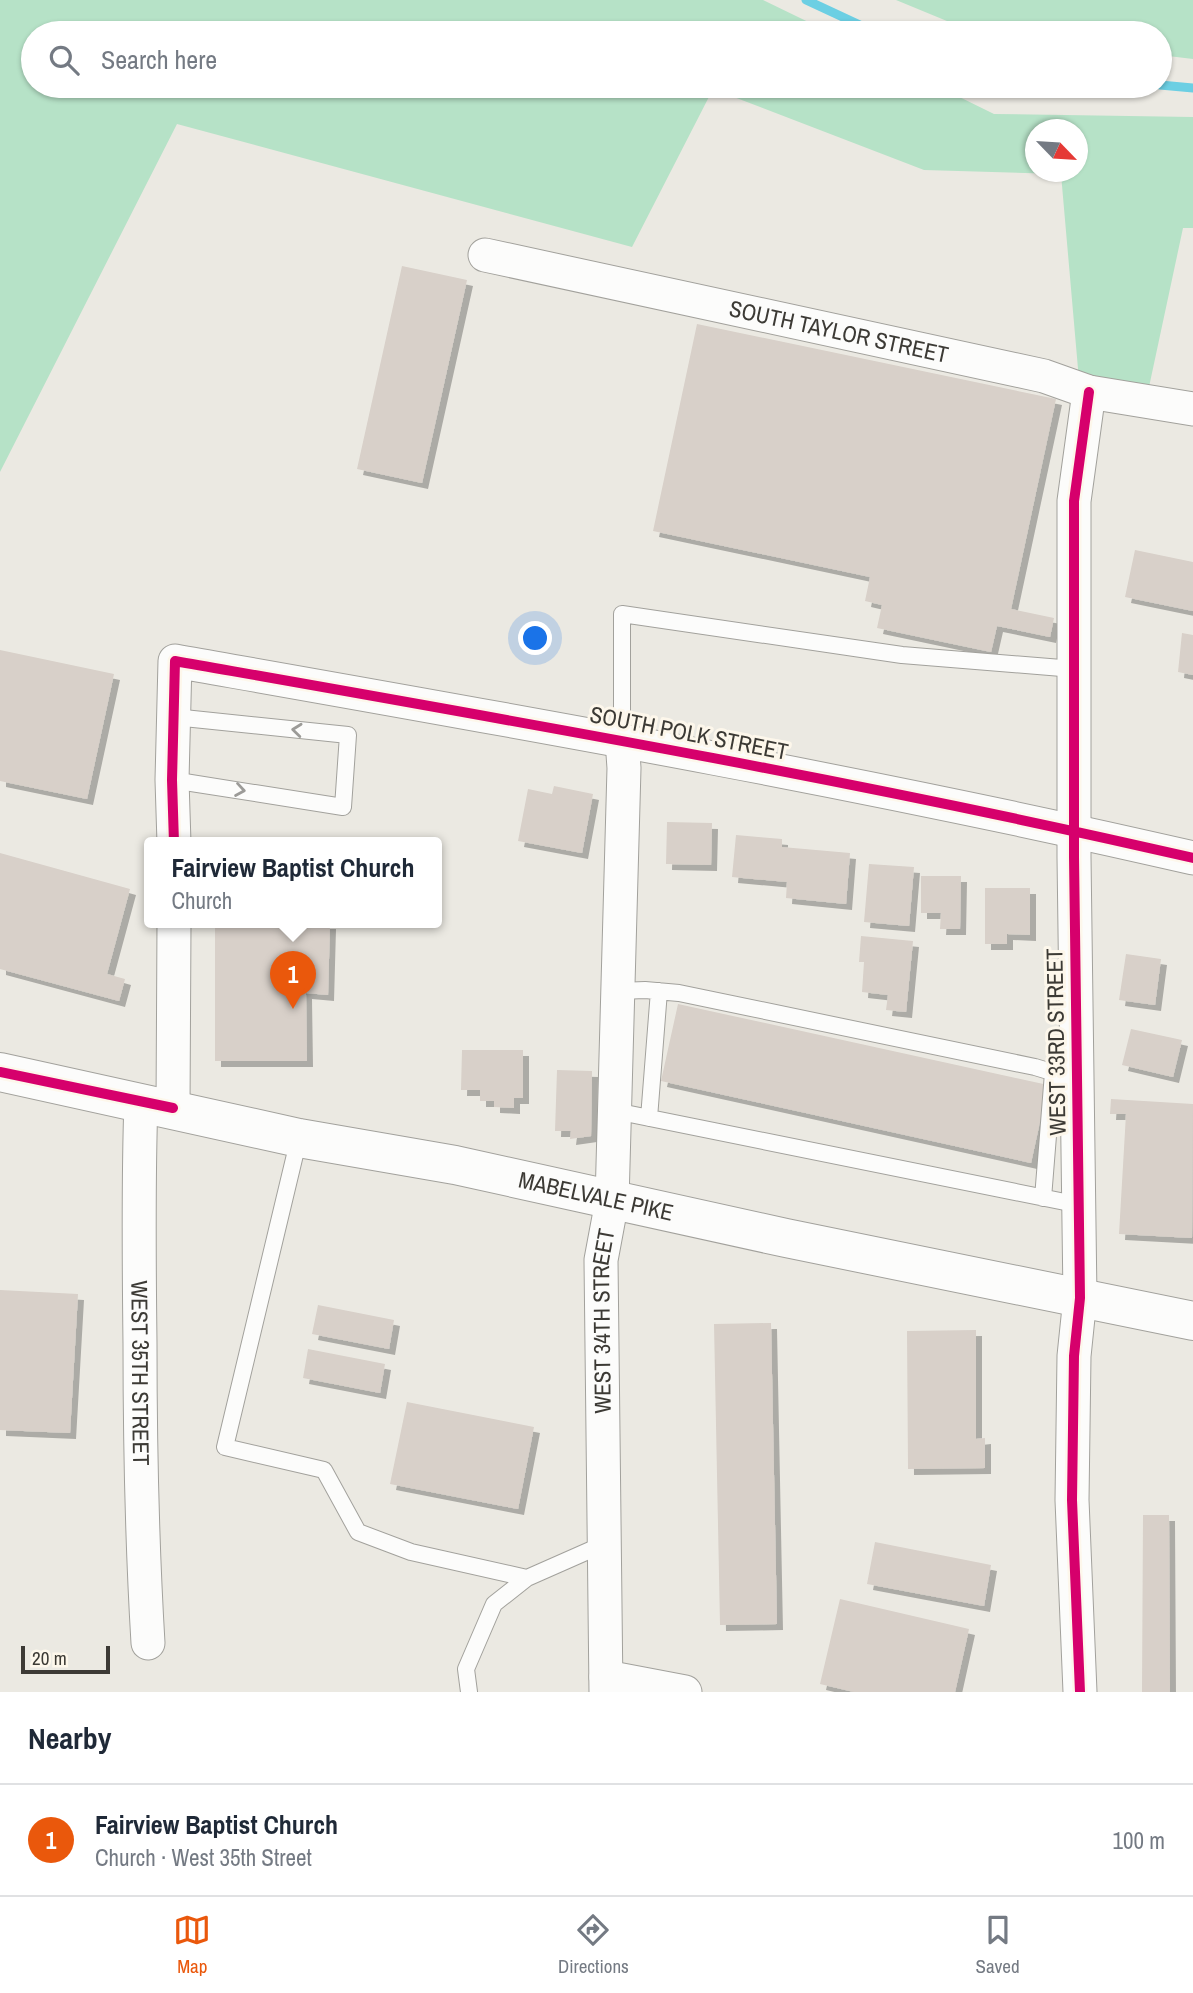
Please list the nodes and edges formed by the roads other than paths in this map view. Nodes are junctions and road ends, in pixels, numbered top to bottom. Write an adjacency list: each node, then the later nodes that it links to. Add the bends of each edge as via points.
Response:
1 (485, 255): 2 (street, SOUTH TAYLOR STREET, via 1044,376)
2 (1088, 392): 3 (street, SOUTH TAYLOR STREET); 4 (street, WEST 33RD STREET, via 1074,500)
3 (1193, 409)
4 (1074, 669): 6 (lane, via 902,655 622,614); 8 (street, WEST 33RD STREET)
5 (174, 718): 6 (street, SOUTH POLK STREET, via 175,661); 7 (street); 7 (lane, one-way to 5, via 343,807 348,735)
6 (622, 740): 8 (street, SOUTH POLK STREET); 12 (street, WEST 34TH STREET)
7 (172, 780): 9 (street)
8 (1076, 831): 10 (street, SOUTH POLK STREET); 15 (street, WEST 33RD STREET)
9 (174, 837)
10 (1193, 858)
11 (174, 928): 16 (street, WEST 35TH STREET)
12 (619, 991): 13 (lane); 17 (street, WEST 34TH STREET)
13 (659, 991): 15 (lane); 18 (lane)
14 (0, 1072): 16 (main road, MABELVALE PIKE)
15 (1066, 1076): 20 (lane); 22 (street, WEST 33RD STREET)
16 (157, 1105): 19 (main road, MABELVALE PIKE); 27 (street, WEST 35TH STREET, via 138,1178 142,1535)
17 (615, 1111): 18 (lane); 21 (street, WEST 34TH STREET)
18 (649, 1118): 20 (lane)
19 (299, 1138): 21 (main road, MABELVALE PIKE, via 455,1165); 26 (lane, via 225,1447 324,1470 358,1532 411,1552)
20 (1043, 1198): 22 (lane)
21 (612, 1201): 23 (main road, MABELVALE PIKE); 25 (street, WEST 34TH STREET, via 601,1260)
22 (1080, 1205): 23 (street, WEST 33RD STREET)
23 (1080, 1297): 24 (main road, MABELVALE PIKE); 31 (street, WEST 33RD STREET, via 1074,1356 1072,1500)
24 (1193, 1321)
25 (604, 1544): 26 (lane); 28 (street, WEST 34TH STREET)
26 (527, 1578): 29 (lane, via 494,1604 466,1669)
27 (148, 1643)
28 (606, 1685): 30 (street)
29 (469, 1692)
30 (685, 1692)
31 (1080, 1692)

